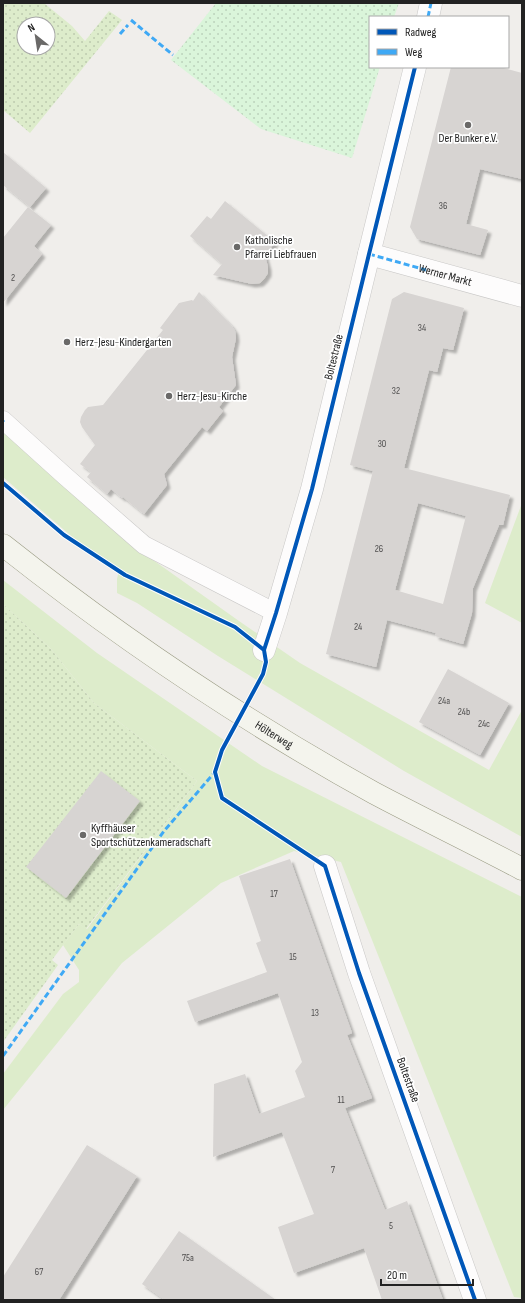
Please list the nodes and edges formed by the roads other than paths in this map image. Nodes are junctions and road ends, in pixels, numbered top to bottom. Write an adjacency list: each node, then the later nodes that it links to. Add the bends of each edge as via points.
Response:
1 (432, 3): 2 (street)
2 (428, 16)
3 (415, 68): 4 (street, Boltestraße)
4 (369, 254): 5 (street, Werner Markt); 8 (street, Boltestraße, via 312,489)
5 (522, 296)
6 (3, 420): 8 (lane, via 144,545)
7 (3, 545): 11 (main road, Hölterweg, via 112,627 282,739 374,793)
8 (276, 613): 9 (street, Boltestraße)
9 (264, 650)
10 (325, 866): 12 (street, Boltestraße, via 359,974)
11 (522, 869)
12 (475, 1300)

